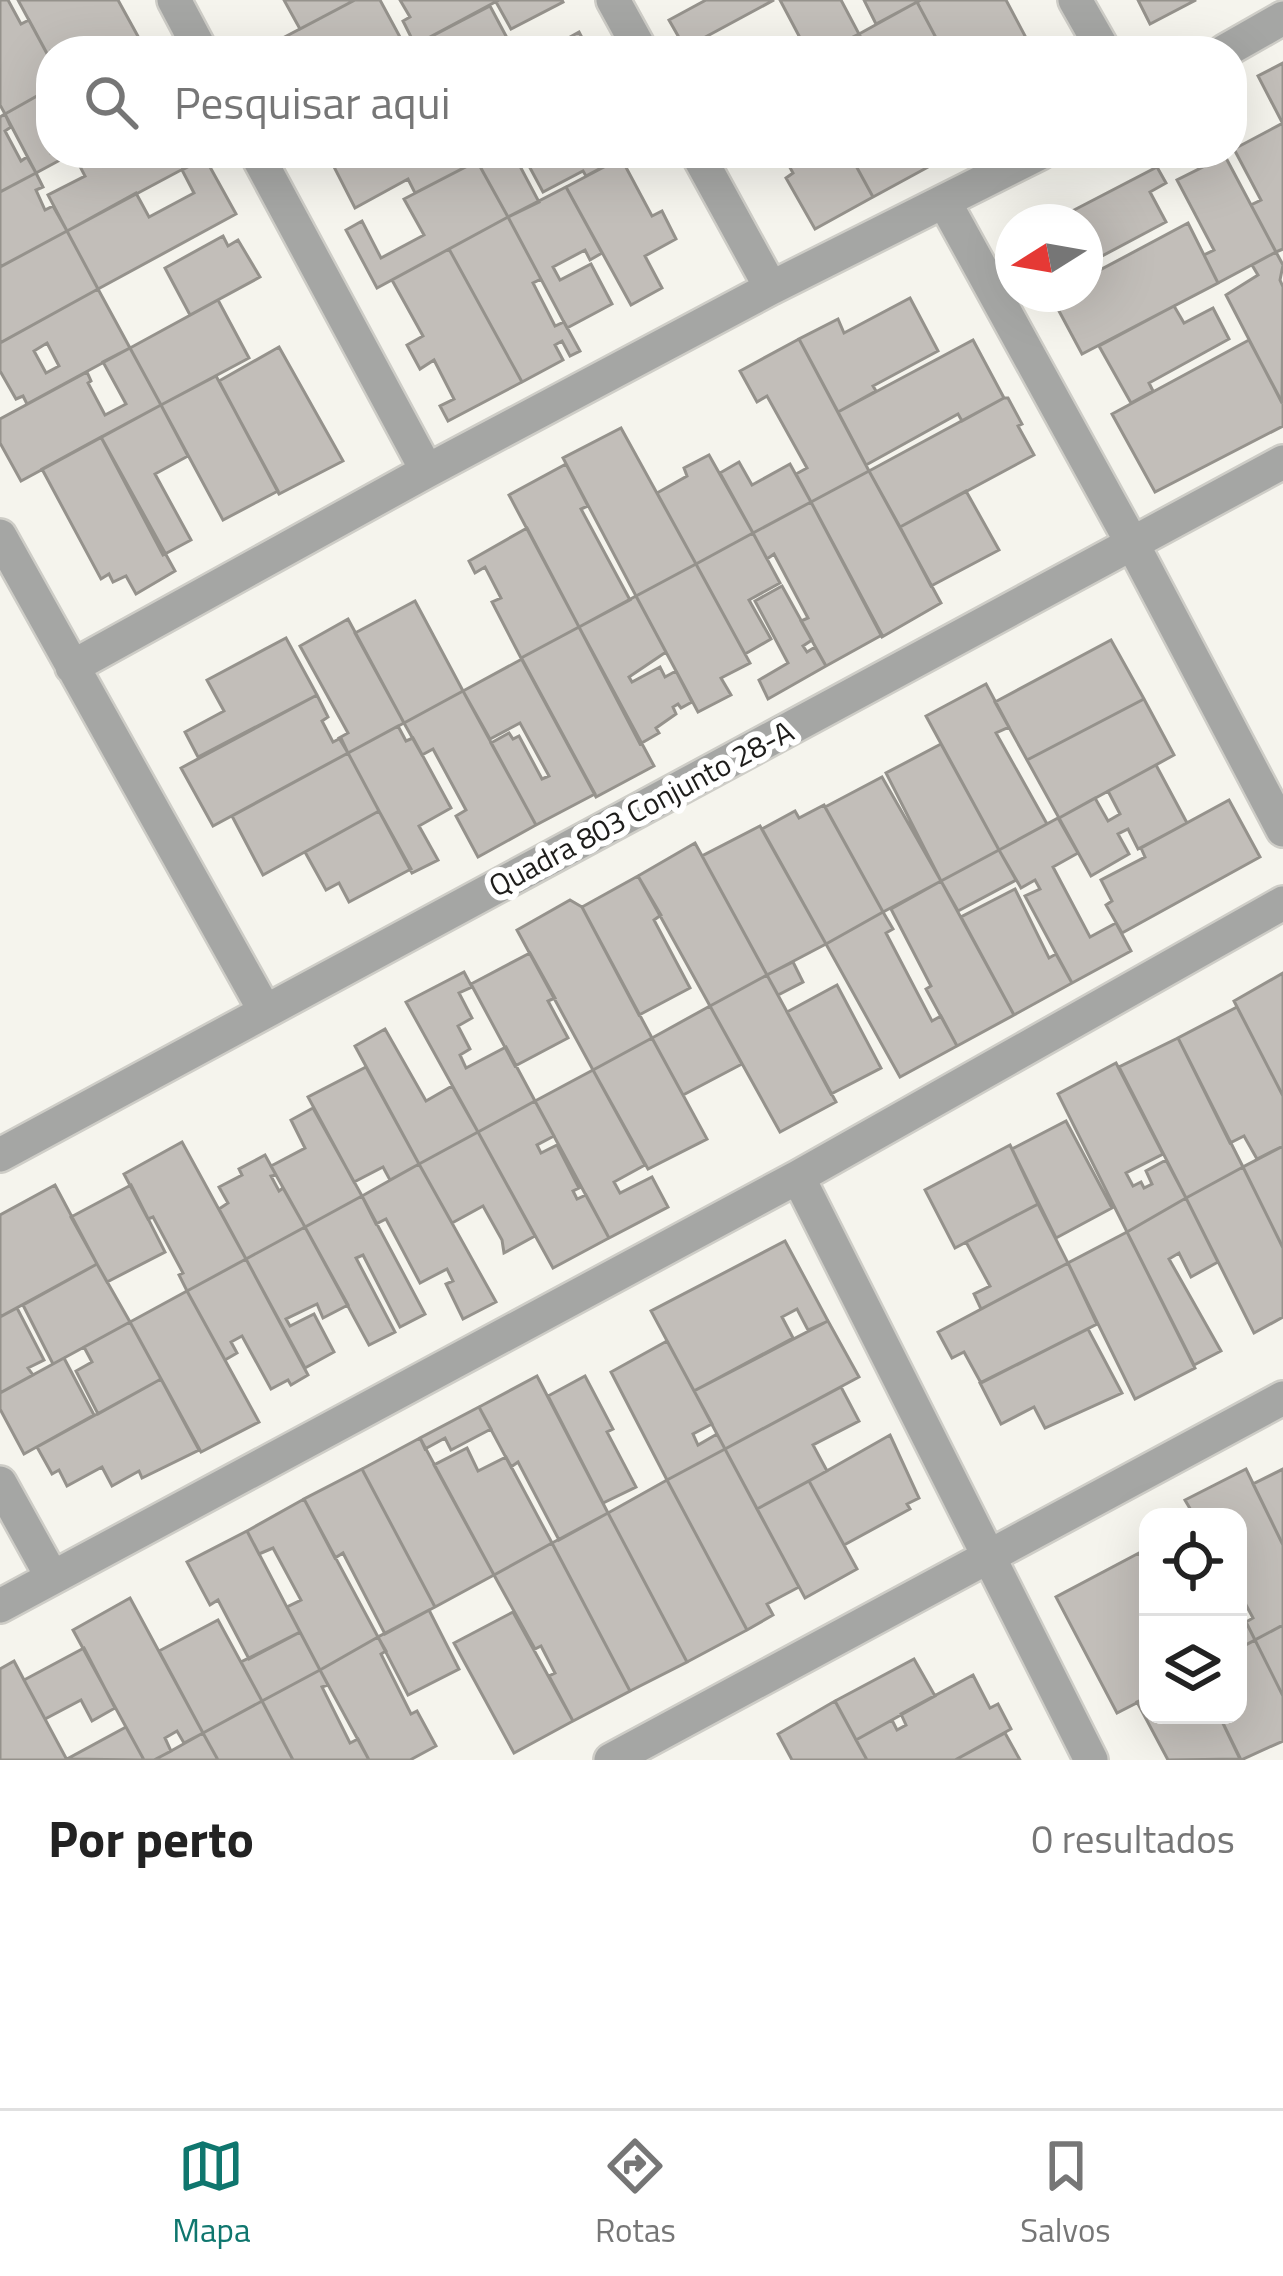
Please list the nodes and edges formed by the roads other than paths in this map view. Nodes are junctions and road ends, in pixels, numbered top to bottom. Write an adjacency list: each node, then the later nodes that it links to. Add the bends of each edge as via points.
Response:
1 (174, 0): 5 (street)
2 (613, 0): 6 (street)
3 (1075, 0): 7 (street)
4 (1283, 18): 8 (street)
5 (193, 36)
6 (633, 36)
7 (1095, 36)
8 (1247, 38)
9 (264, 168): 15 (street)
10 (705, 168): 13 (street)
11 (1012, 168): 12 (street)
12 (945, 203): 13 (street); 17 (street)
13 (771, 288): 15 (street)
14 (1283, 462): 17 (street, Quadra 803 Conjunto 28-A)
15 (427, 471): 18 (street)
16 (0, 536): 18 (street)
17 (1132, 543): 19 (street); 21 (street, Quadra 803 Conjunto 28-A)
18 (72, 667): 21 (street)
19 (1283, 830)
20 (1283, 903): 23 (street)
21 (265, 1012): 22 (street, Quadra 803 Conjunto 28-A)
22 (0, 1155)
23 (798, 1177): 26 (street); 27 (street)
24 (1283, 1398): 26 (street)
25 (0, 1483): 27 (street)
26 (989, 1556): 29 (street); 30 (street)
27 (52, 1577): 28 (street)
28 (0, 1606)
29 (610, 1760)
30 (1090, 1760)

